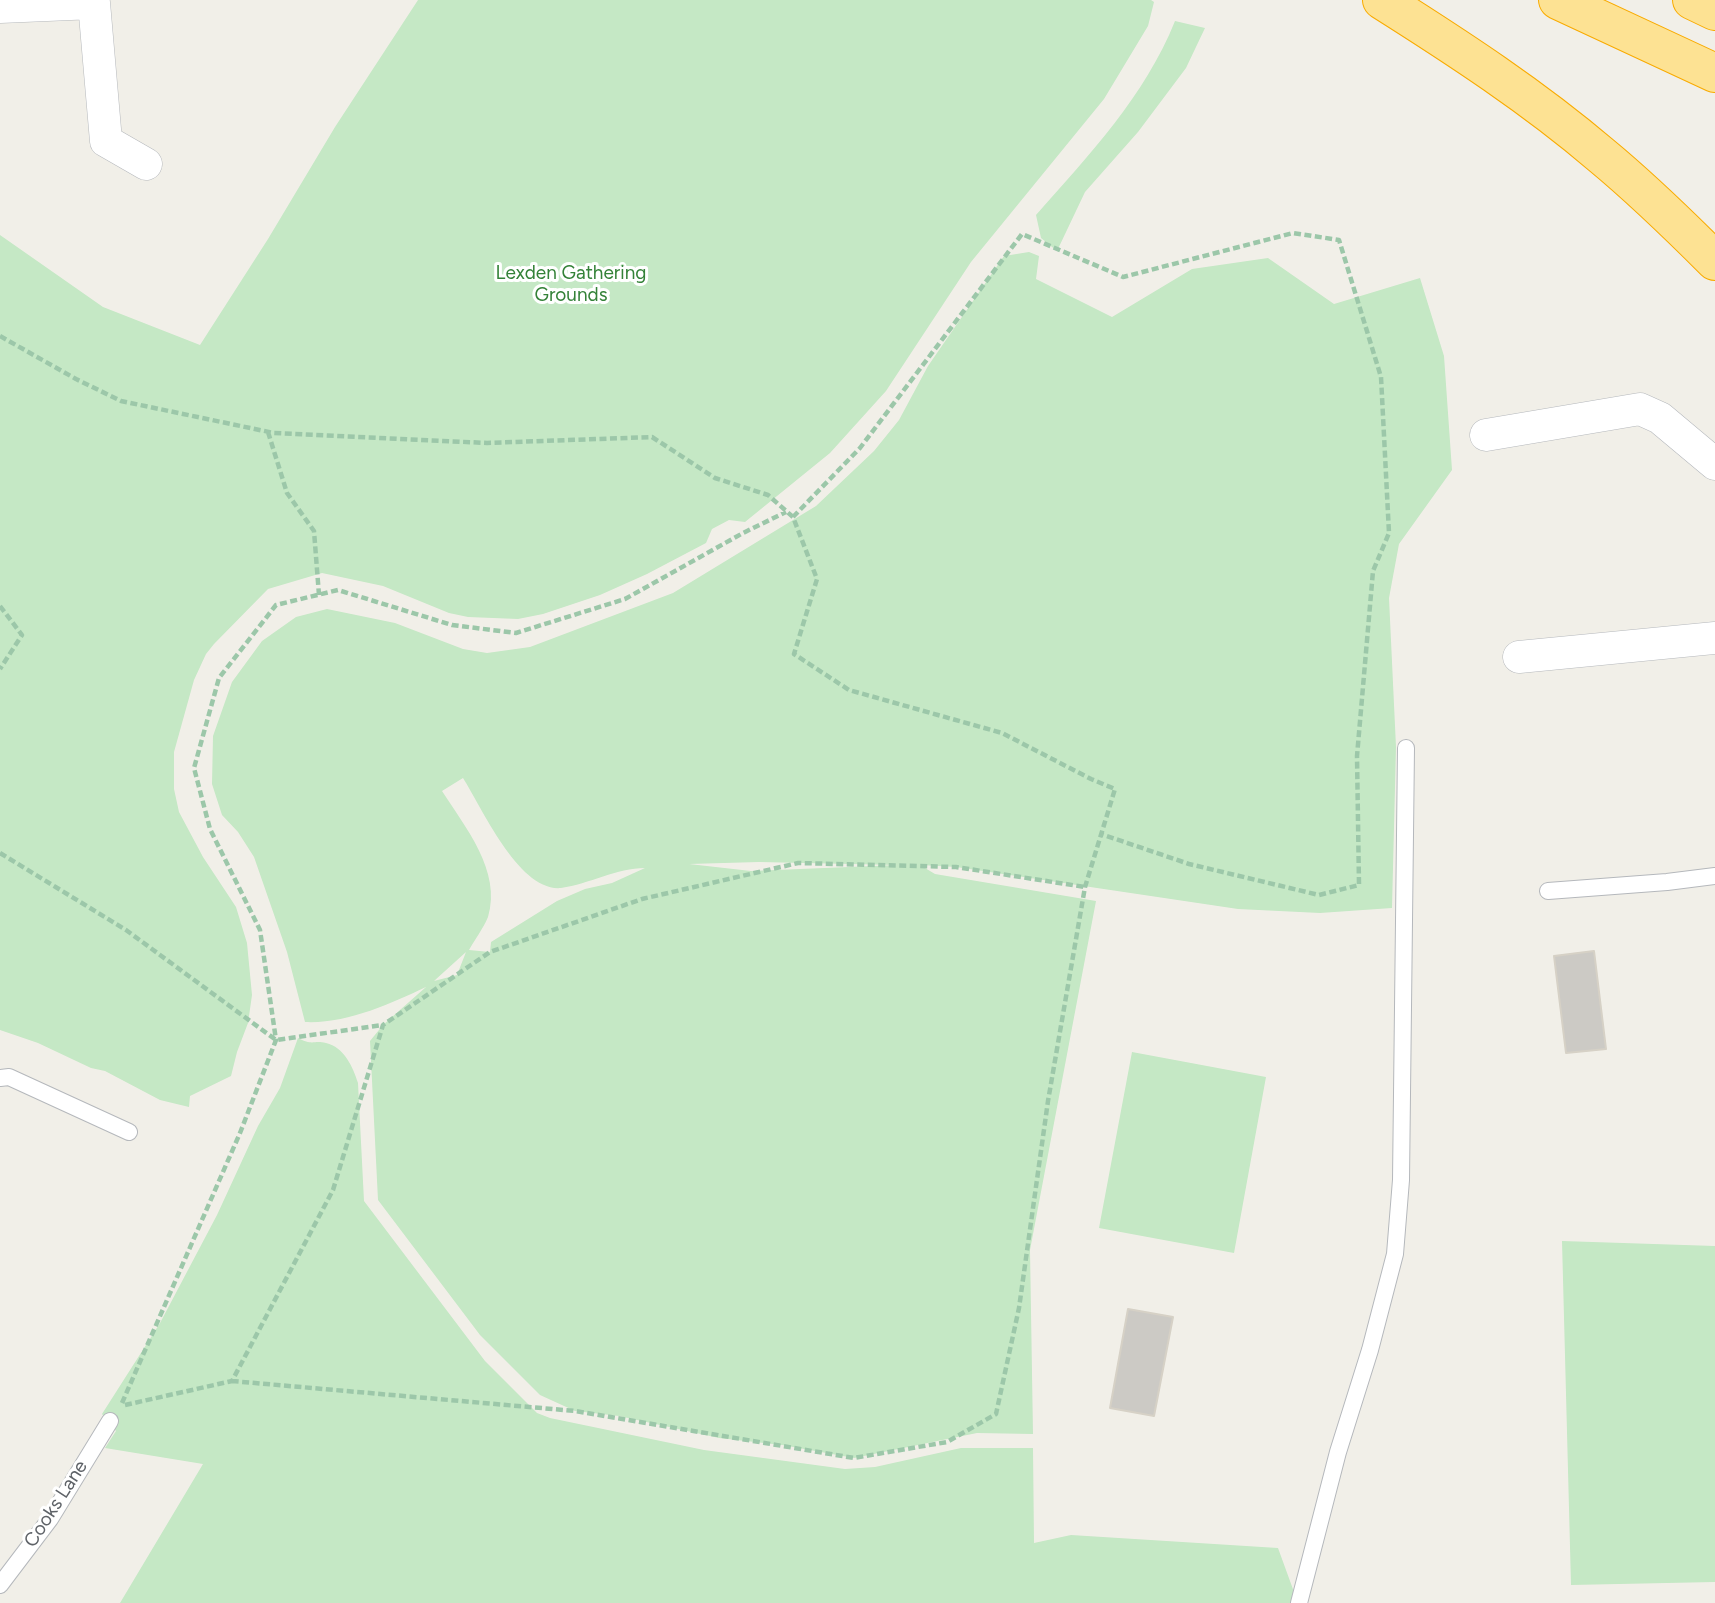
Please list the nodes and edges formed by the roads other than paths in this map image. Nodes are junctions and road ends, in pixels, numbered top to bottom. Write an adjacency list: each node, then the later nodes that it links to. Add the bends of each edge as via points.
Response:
1 (1382, 0): 8 (highway, via 1572,131)
2 (1558, 0): 6 (highway)
3 (1692, 0): 5 (highway)
4 (0, 7): 7 (street, via 94,3 106,142)
5 (1715, 11)
6 (1715, 73)
7 (146, 164)
8 (1715, 261)
9 (1486, 435): 10 (street, via 1640,409 1660,418)
10 (1715, 464)
11 (1715, 638): 12 (street)
12 (1519, 657)
13 (1406, 748): 20 (lane, via 1401,1180 1395,1254)
14 (1715, 876): 15 (lane)
15 (1548, 891)
16 (0, 1078): 17 (lane, via 9,1077)
17 (129, 1132)
18 (110, 1421): 19 (lane, Cooks Lane, via 50,1519)
19 (0, 1585)
20 (1299, 1603)

